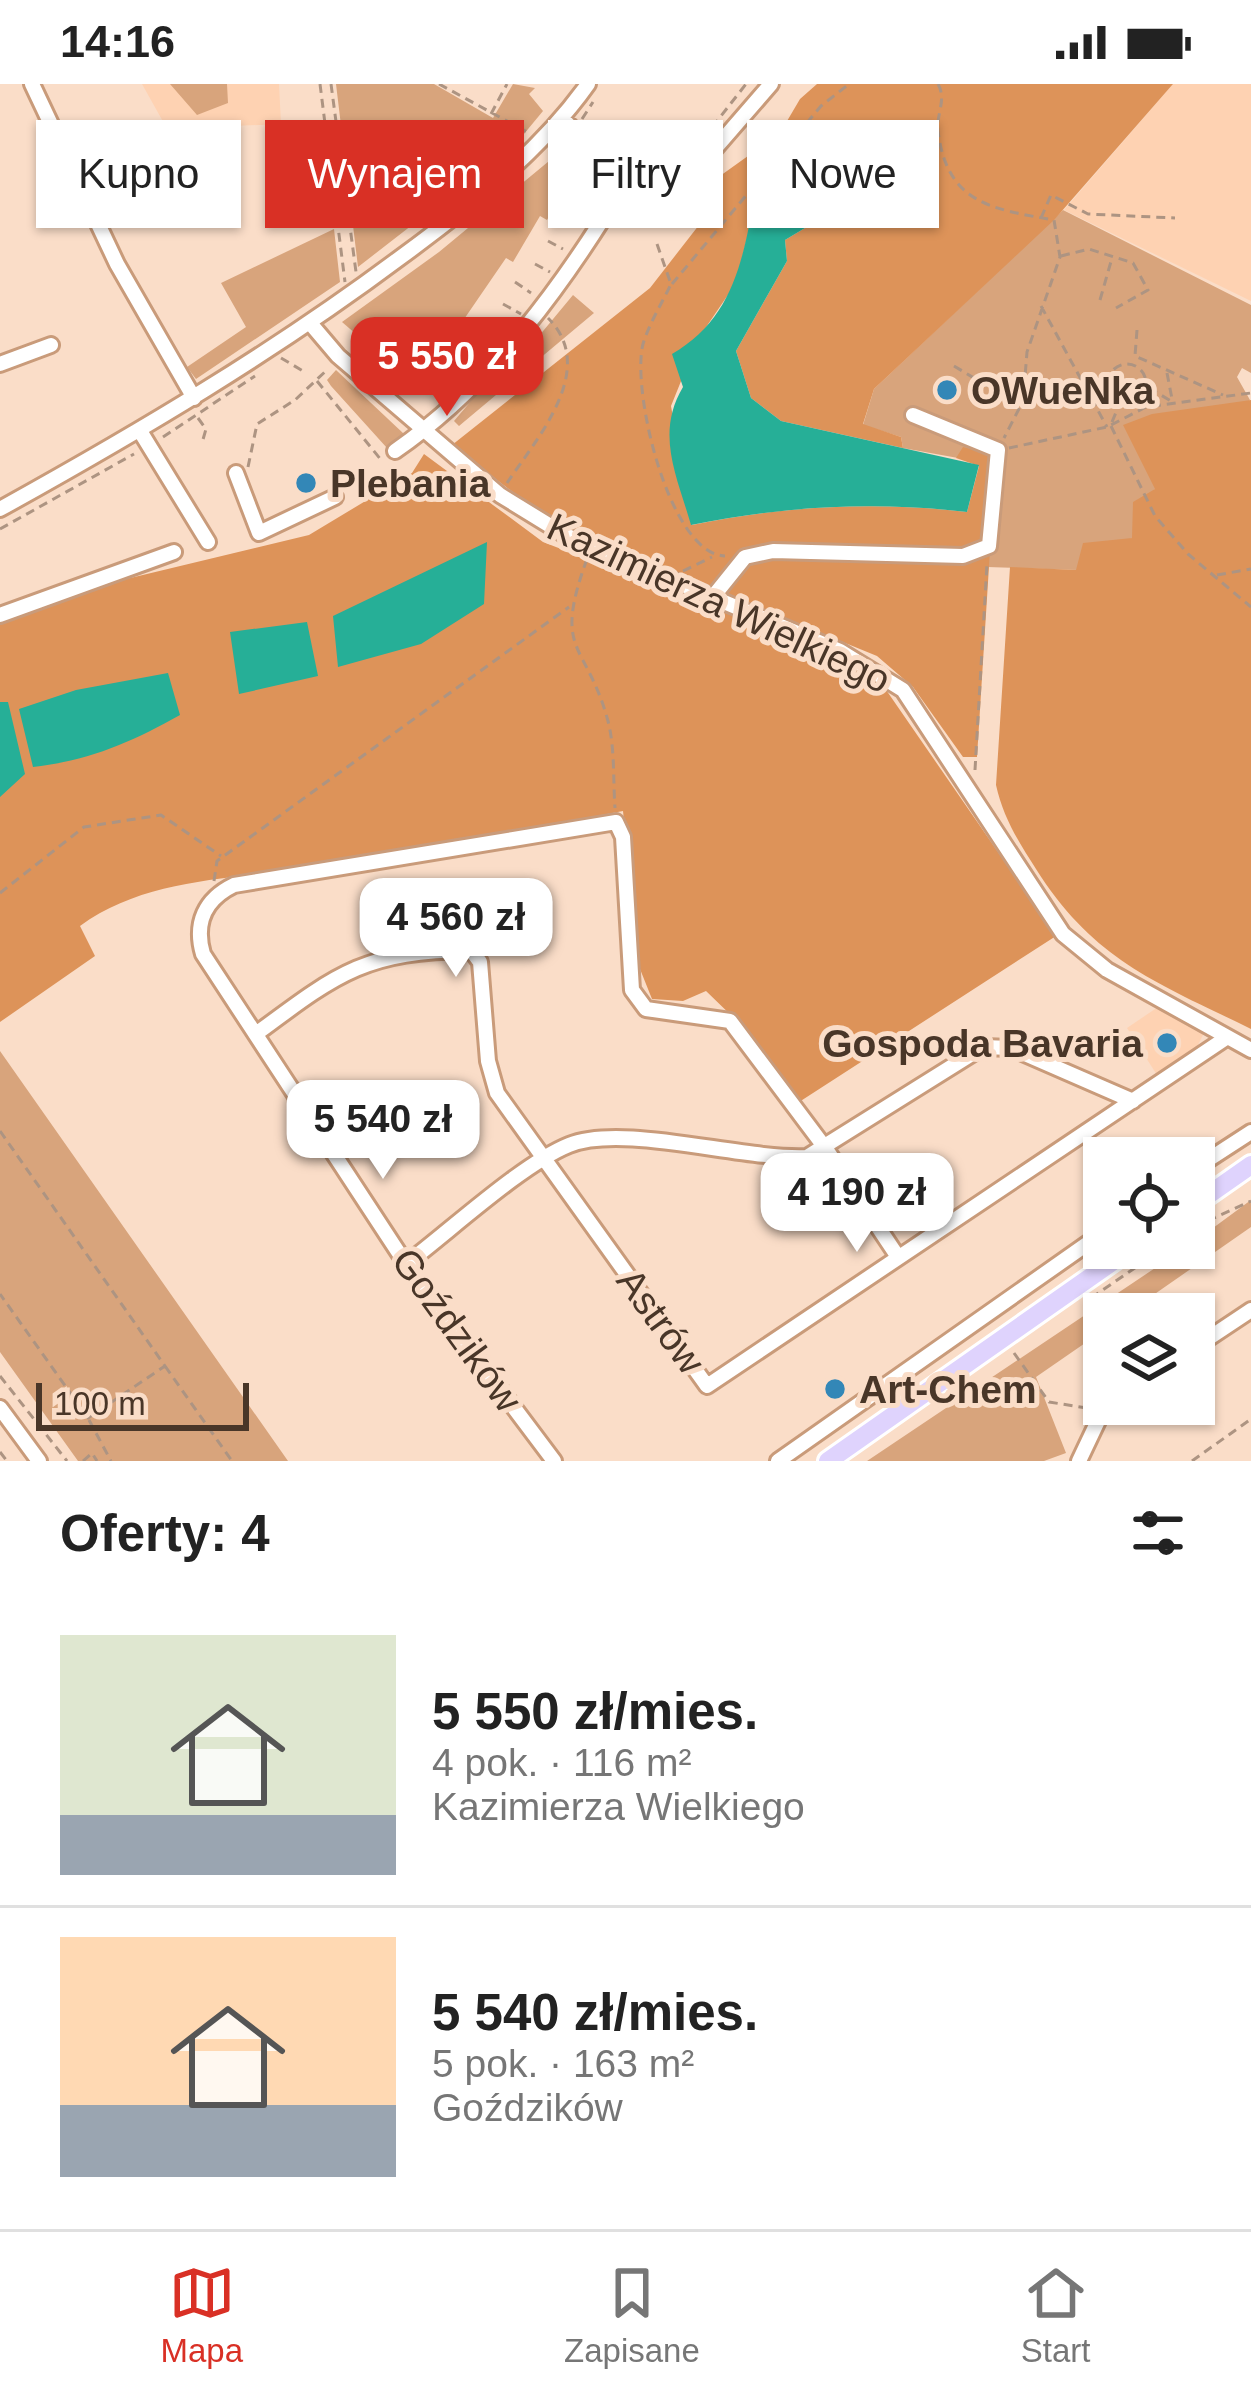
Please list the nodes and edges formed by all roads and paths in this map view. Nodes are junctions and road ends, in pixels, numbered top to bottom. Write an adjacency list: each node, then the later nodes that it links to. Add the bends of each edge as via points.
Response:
1 (32, 84): 61 (street, via 117,264)
2 (320, 84): 31 (path, via 345,282)
3 (331, 84): 31 (path)
4 (439, 84): 11 (path)
5 (507, 84): 11 (path)
6 (746, 84): 15 (path)
7 (771, 84): 16 (street)
8 (849, 84): 34 (path, via 821,106)
9 (938, 84): 18 (path, via 944,94 937,128 952,181 990,209)
10 (595, 86): 13 (street); 14 (path)
11 (490, 114): 12 (path)
12 (503, 120)
13 (572, 120)
14 (572, 120)
15 (718, 120)
16 (723, 139)
17 (548, 140): 41 (street)
18 (1041, 218): 19 (path, via 1051,195 1088,214); 28 (path, via 1054,220)
19 (1175, 218)
20 (580, 228): 22 (path)
21 (595, 228): 32 (street)
22 (583, 230): 23 (path)
23 (577, 241)
24 (548, 242): 26 (path)
25 (656, 244): 34 (path)
26 (570, 253)
27 (1113, 256): 28 (path, via 1089,249); 37 (path); 39 (path, via 1132,262 1148,290)
28 (1060, 257): 36 (path)
29 (374, 262): 31 (path)
30 (535, 264): 32 (path)
31 (356, 274)
32 (560, 279): 40 (street)
33 (515, 283): 35 (path)
34 (671, 284): 81 (path, via 643,344 642,413 685,531)
35 (541, 294)
36 (1042, 300): 64 (path); 67 (path)
37 (1100, 300)
38 (503, 304): 44 (path, via 523,314)
39 (1116, 308)
40 (540, 310): 69 (street); 74 (path, via 562,332 568,362 561,399)
41 (310, 323): 61 (street); 69 (street, Kazimierza Wielkiego)
42 (482, 325): 44 (path)
43 (1137, 331): 55 (path, via 1135,356)
44 (505, 336): 47 (path)
45 (51, 345): 49 (street)
46 (470, 345): 47 (path)
47 (487, 356): 51 (path)
48 (280, 358): 54 (path)
49 (0, 364)
50 (448, 365): 57 (path, via 471,375)
51 (479, 366)
52 (954, 366): 64 (path)
53 (327, 370): 56 (path)
54 (303, 371)
55 (1167, 371): 60 (path); 63 (path)
56 (316, 380): 72 (path); 73 (path, via 256,424)
57 (462, 386)
58 (1146, 386): 62 (path, via 1141,397); 62 (path, via 1142,370 1128,363 1114,369 1107,383); 63 (path)
59 (1251, 393): 60 (path)
60 (1224, 396): 63 (path)
61 (194, 398): 68 (street)
62 (1120, 401): 67 (path)
63 (1172, 402): 67 (path)
64 (1021, 406): 71 (path)
65 (914, 415): 71 (street)
66 (197, 417): 70 (path, via 206,429)
67 (1110, 425): 71 (path); 84 (path, via 1155,516)
68 (140, 431): 76 (street); 77 (street)
69 (423, 431): 72 (street); 74 (street, Kazimierza Wielkiego)
70 (202, 443)
71 (998, 450): 78 (street)
72 (388, 456)
73 (242, 469): 75 (street, via 259,532)
74 (500, 495): 79 (street, Kazimierza Wielkiego)
75 (335, 497)
76 (0, 509)
77 (208, 542)
78 (989, 546): 82 (street, via 963,556); 90 (path)
79 (591, 548): 85 (street, Kazimierza Wielkiego); 87 (path)
80 (174, 552): 89 (street)
81 (713, 556): 82 (path); 85 (path)
82 (745, 557): 86 (street)
83 (1251, 569): 84 (path)
84 (1215, 575): 88 (path)
85 (666, 579): 86 (street, Kazimierza Wielkiego)
86 (712, 598): 90 (street, Kazimierza Wielkiego, via 840,651 903,690)
87 (569, 607): 91 (path, via 573,646 608,722); 92 (path)
88 (1251, 607)
89 (0, 615)
90 (973, 796): 96 (street, Kazimierza Wielkiego, via 1063,934 1107,970)
91 (616, 822): 93 (street); 101 (street, via 632,990 646,1009 730,1022)
92 (222, 857): 93 (path); 94 (path, via 160,815 84,827)
93 (216, 889): 95 (street, Goździków, via 199,939 203,954)
94 (0, 893)
95 (256, 1034): 103 (street, via 358,964 471,950 480,962 497,1093); 111 (street, Goździków)
96 (1226, 1038): 97 (street, Kazimierza Wielkiego); 98 (street, Astrów)
97 (1251, 1050)
98 (1133, 1101): 101 (street, via 998,1045 983,1047); 110 (street, Astrów)
99 (0, 1131): 117 (path)
100 (1251, 1132): 102 (street)
101 (826, 1149): 103 (street, via 772,1159 628,1139 572,1143); 110 (street)
102 (1215, 1155)
103 (544, 1160): 110 (street, Astrów, via 707,1386); 111 (street)
104 (1251, 1166): 105 (main road)
105 (1215, 1191)
106 (1248, 1202): 107 (path); 108 (path)
107 (1251, 1211)
108 (1215, 1217)
109 (1083, 1247): 133 (street)
110 (898, 1257)
111 (406, 1264): 132 (street, Goździków)
112 (1102, 1269): 134 (main road)
113 (0, 1294): 121 (path)
114 (1251, 1310): 115 (street)
115 (1215, 1334)
116 (1013, 1352): 119 (path, via 1049,1402)
117 (165, 1366): 121 (path); 131 (path)
118 (0, 1376): 127 (path)
119 (1083, 1405)
120 (0, 1408): 126 (street)
121 (88, 1418): 130 (path)
122 (1251, 1419): 136 (path)
123 (1094, 1425): 135 (street)
124 (0, 1452): 125 (path)
125 (7, 1461)
126 (39, 1461)
127 (67, 1461)
128 (82, 1461): 129 (path, via 92,1453)
129 (97, 1461)
130 (111, 1461)
131 (232, 1461)
132 (554, 1461)
133 (778, 1461)
134 (827, 1461)
135 (1079, 1461)
136 (1192, 1461)

